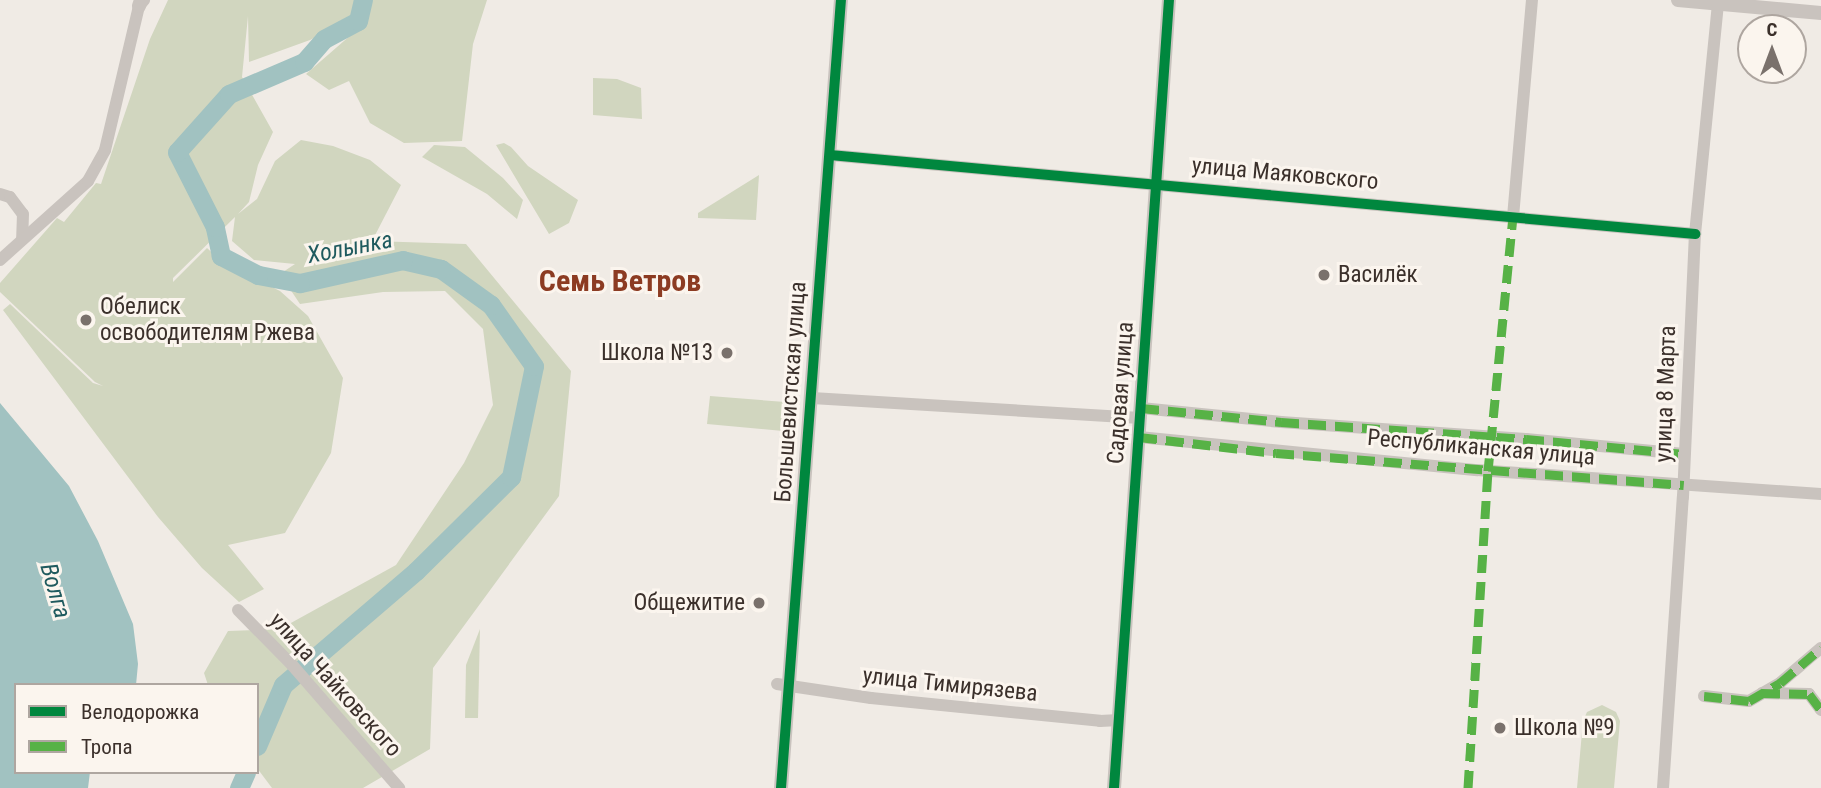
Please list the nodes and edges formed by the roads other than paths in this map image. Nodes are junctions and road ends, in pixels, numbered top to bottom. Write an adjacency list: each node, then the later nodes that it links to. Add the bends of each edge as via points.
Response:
1 (841, 0): 8 (street, Большевистская улица)
2 (1169, 0): 9 (street, Садовая улица)
3 (1532, 0): 11 (street)
4 (1678, 0): 6 (street)
5 (141, 2): 13 (street, via 105,150 88,181)
6 (1718, 3): 7 (street); 12 (street, улица 8 Марта)
7 (1821, 13)
8 (830, 155): 9 (street, улица Маяковского); 15 (street, Большевистская улица)
9 (1155, 184): 11 (street, улица Маяковского); 16 (street, Садовая улица)
10 (0, 194): 13 (street, via 10,197 23,214)
11 (1513, 217): 12 (street, улица Маяковского)
12 (1695, 234): 18 (street, улица 8 Марта)
13 (22, 239): 14 (street)
14 (0, 260)
15 (812, 398): 16 (street, Республиканская улица); 23 (street, Большевистская улица)
16 (1140, 413): 17 (street, Садовая улица); 18 (street, Республиканская улица)
17 (1139, 437): 19 (street, Республиканская улица, via 1290,454); 27 (street, Садовая улица)
18 (1684, 454): 19 (street, улица 8 Марта)
19 (1684, 485): 20 (street, Республиканская улица); 31 (street, улица 8 Марта)
20 (1821, 494)
21 (239, 610): 28 (street, улица Чайковского)
22 (1821, 648): 24 (street)
23 (783, 685): 27 (street, улица Тимирязева, via 1046,716); 29 (street, Большевистская улица)
24 (1762, 693): 25 (street, via 1749,701); 26 (street, via 1809,694)
25 (1704, 696)
26 (1821, 710)
27 (1119, 720): 30 (street, Садовая улица)
28 (399, 788)
29 (781, 788)
30 (1114, 788)
31 (1663, 788)

